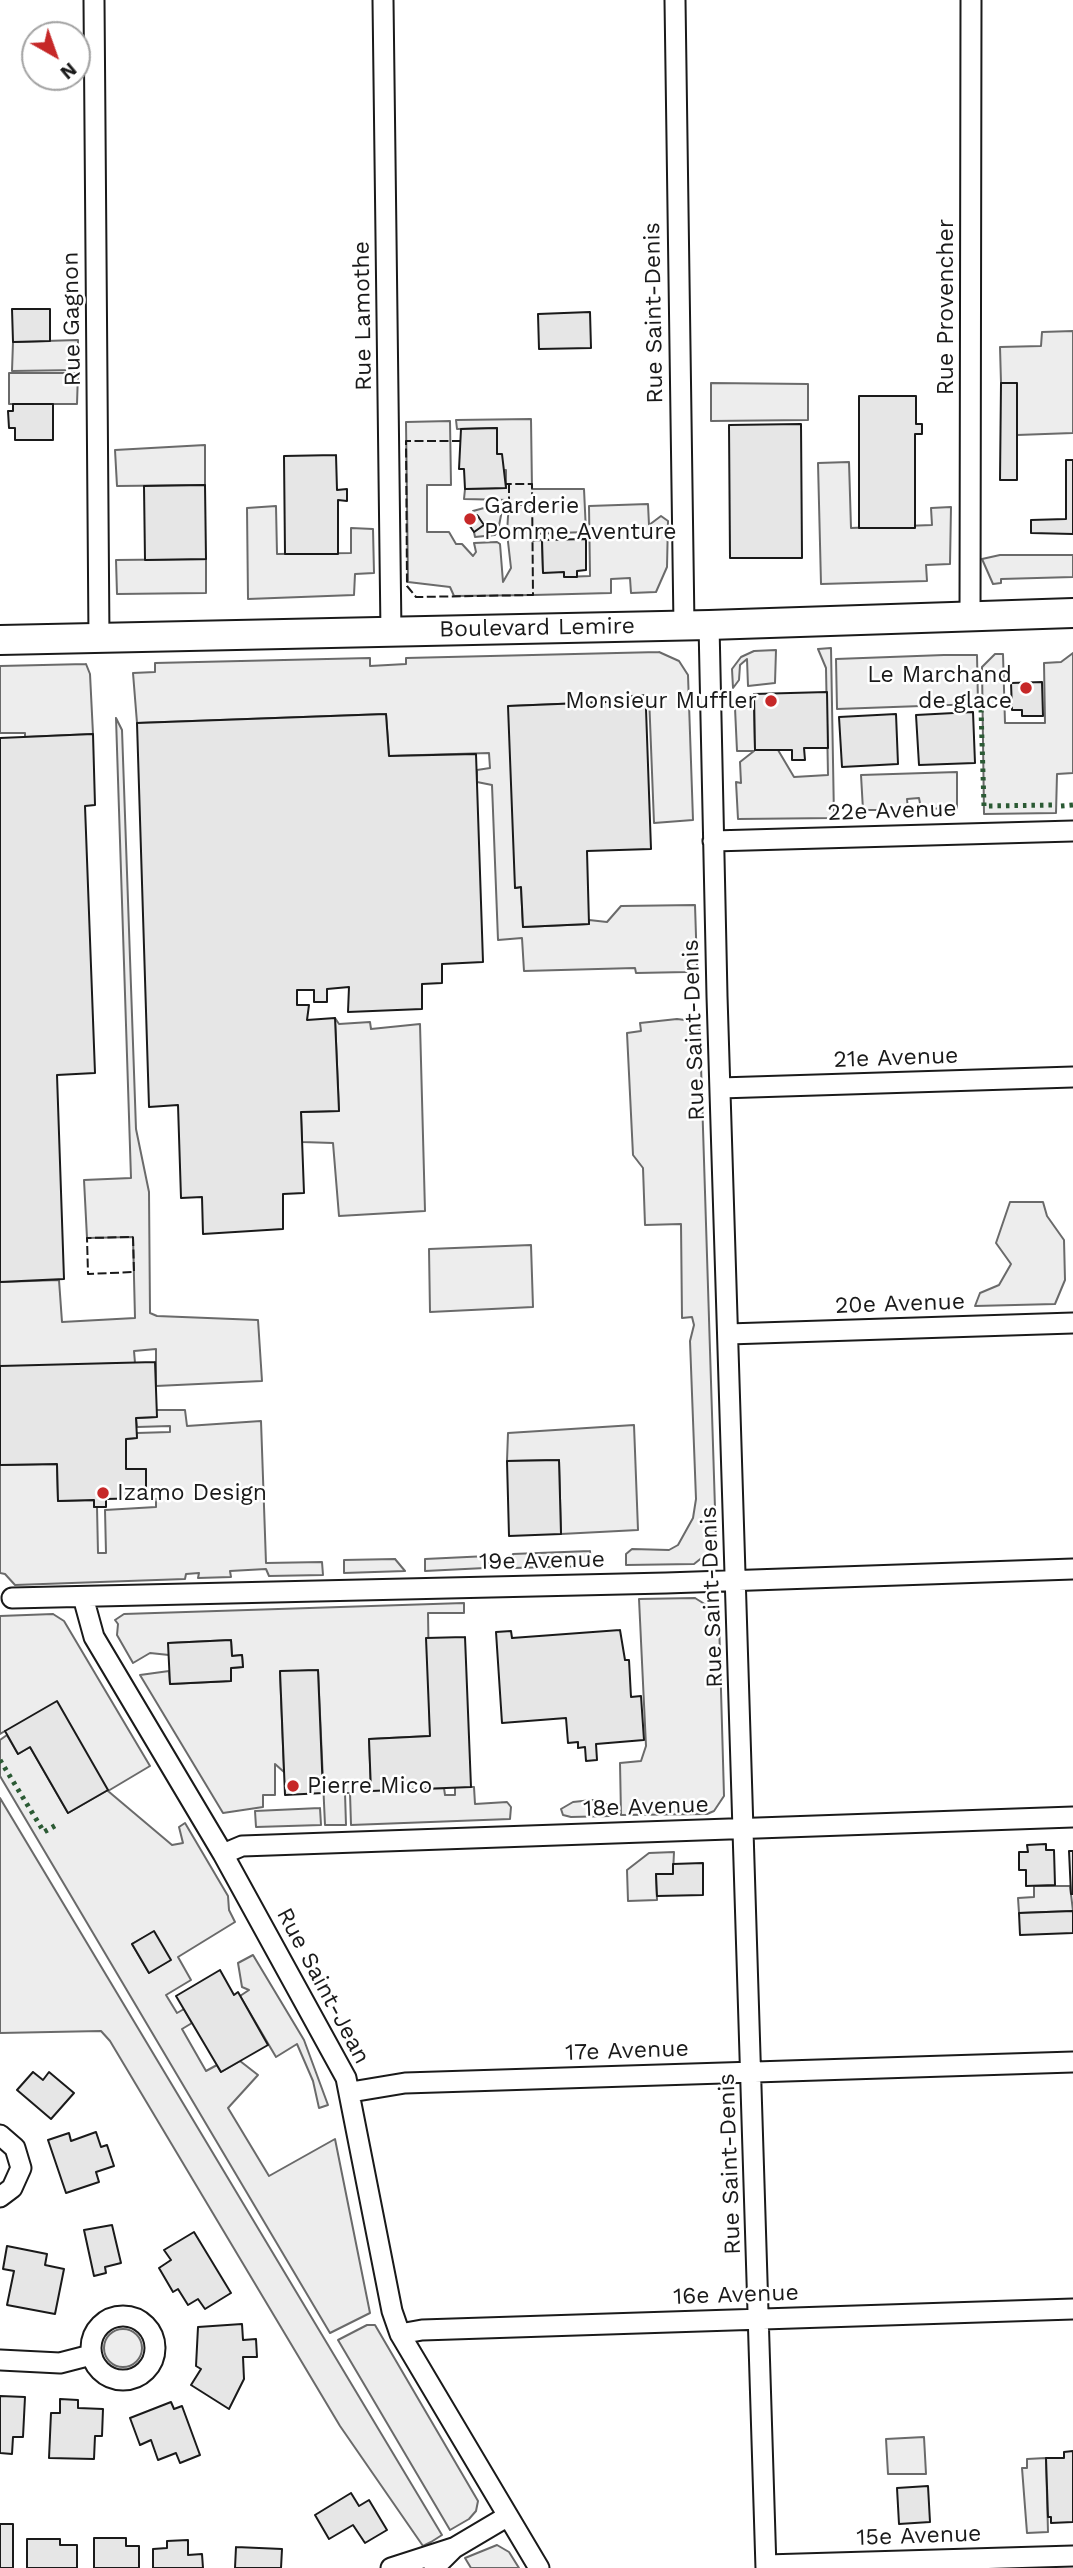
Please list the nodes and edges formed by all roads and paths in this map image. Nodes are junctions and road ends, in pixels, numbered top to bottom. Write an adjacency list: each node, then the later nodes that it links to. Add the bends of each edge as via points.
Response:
1 (94, 0): 9 (street, Rue Gagnon)
2 (383, 0): 8 (street, Rue Lamothe)
3 (674, 0): 7 (street, Rue Saint-Denis)
4 (971, 0): 6 (street, Rue Provencher)
5 (1073, 613): 6 (main road, Boulevard Lemire)
6 (970, 615): 7 (main road, Boulevard Lemire)
7 (696, 625): 8 (main road, Boulevard Lemire); 12 (street, Rue Saint-Denis)
8 (391, 632): 9 (main road, Boulevard Lemire)
9 (99, 638): 10 (main road, Boulevard Lemire)
10 (0, 640)
11 (1073, 831): 12 (street, 22e Avenue)
12 (713, 841): 14 (street, Rue Saint-Denis)
13 (1073, 1077): 14 (street, 21e Avenue)
14 (720, 1088): 16 (street, Rue Saint-Denis)
15 (1073, 1323): 16 (street, 20e Avenue)
16 (728, 1334): 18 (street, Rue Saint-Denis)
17 (1073, 1569): 18 (street, 19e Avenue)
18 (736, 1581): 19 (street, 19e Avenue); 22 (street, Rue Saint-Denis)
19 (83, 1597): 20 (street, 19e Avenue); 23 (street, Rue Saint-Jean, via 94,1637)
20 (12, 1598)
21 (1073, 1817): 22 (street, 18e Avenue)
22 (745, 1827): 23 (street, 18e Avenue, via 242,1846); 25 (street, Rue Saint-Denis)
23 (223, 1854): 26 (street, Rue Saint-Jean)
24 (1073, 2062): 25 (street, 17e Avenue)
25 (752, 2072): 26 (street, 17e Avenue, via 405,2083); 30 (street, Rue Saint-Denis)
26 (351, 2092): 31 (street, Rue Saint-Jean)
27 (0, 2135): 28 (street, via 15,2148 21,2168 12,2188)
28 (0, 2197)
29 (1073, 2309): 30 (street, 16e Avenue)
30 (759, 2319): 31 (street, 16e Avenue); 37 (street, Rue Saint-Denis)
31 (400, 2334): 34 (street, Rue Saint-Jean)
32 (91, 2355): 33 (street, via 69,2362)
33 (0, 2360)
34 (508, 2516): 35 (street); 40 (street, Rue Saint-Jean)
35 (454, 2548): 38 (street); 39 (street)
36 (1073, 2556): 37 (street, 15e Avenue)
37 (766, 2567)
38 (390, 2568)
39 (434, 2568)
40 (539, 2568)

